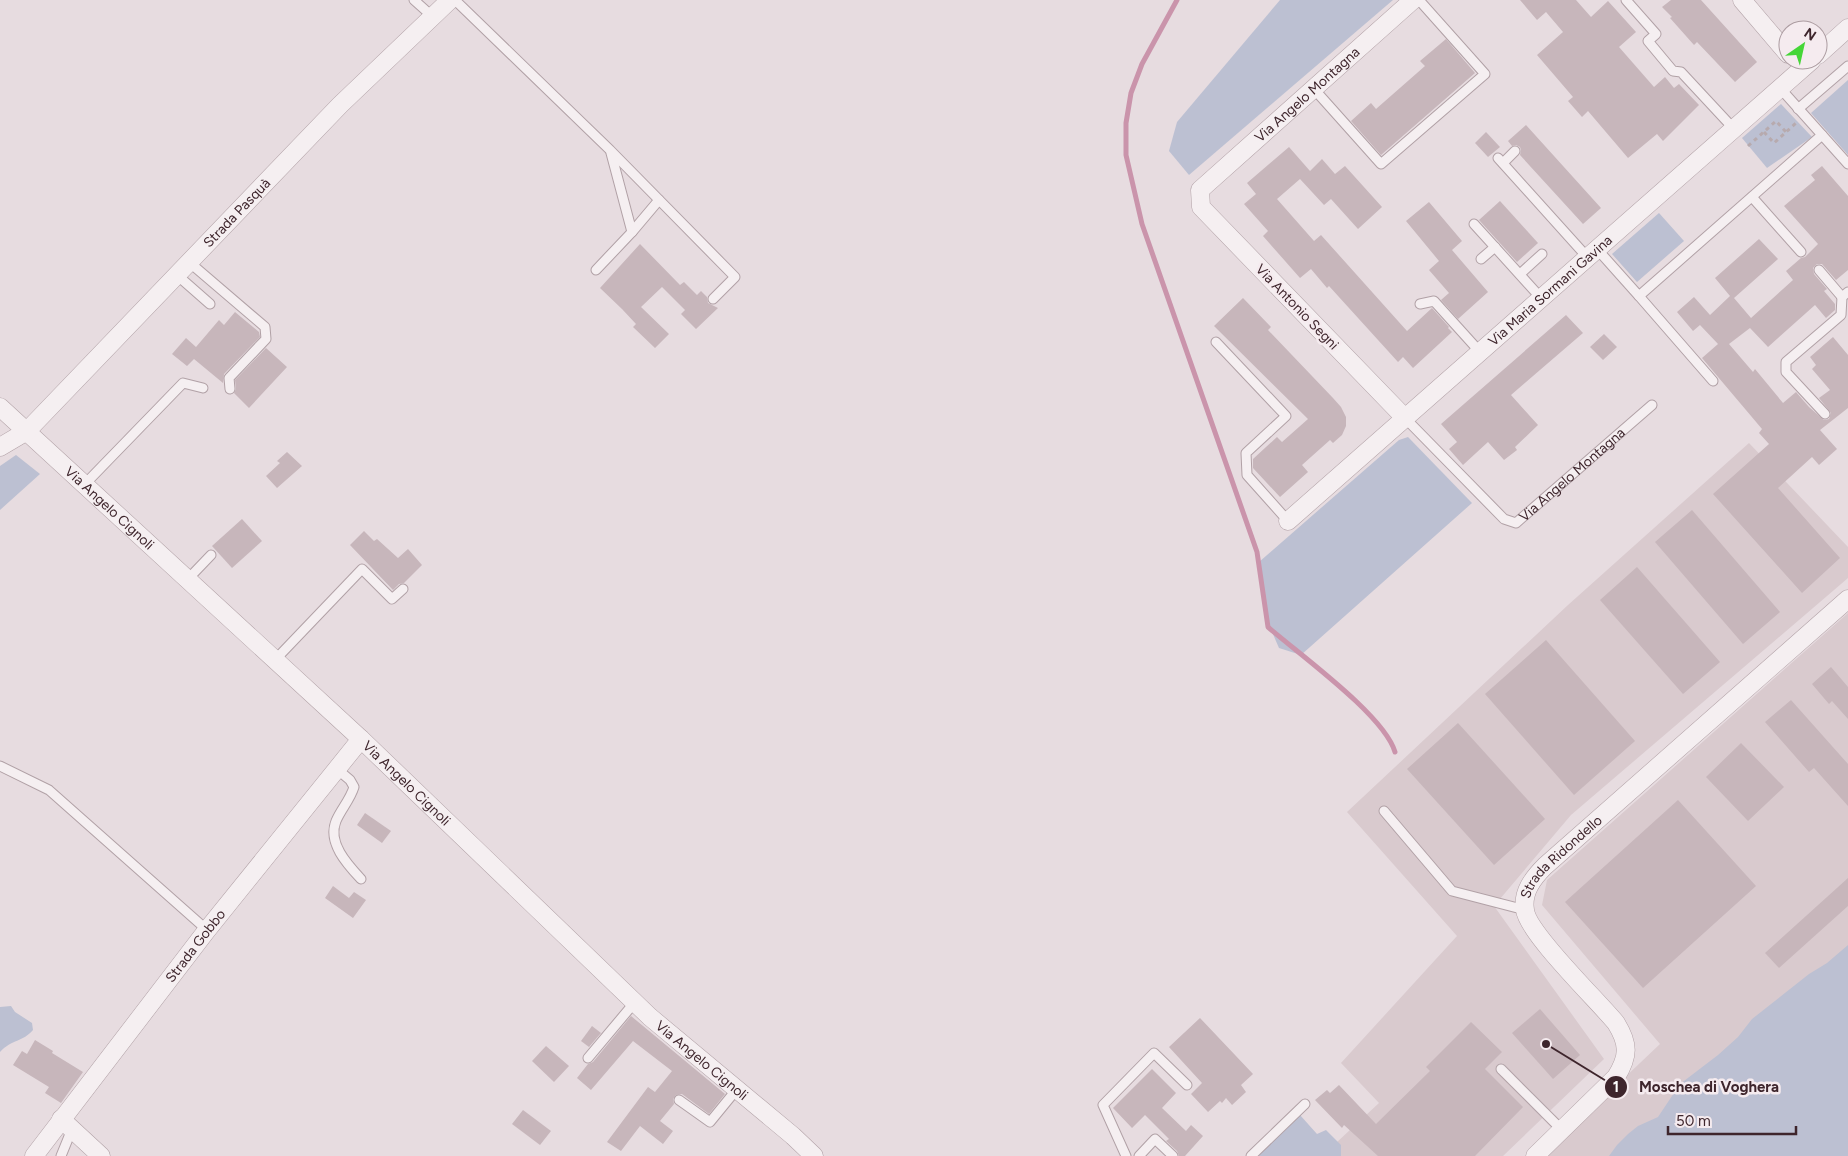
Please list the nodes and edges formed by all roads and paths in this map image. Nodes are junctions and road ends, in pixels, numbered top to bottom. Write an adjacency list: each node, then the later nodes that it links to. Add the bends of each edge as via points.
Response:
1 (414, 0): 8 (lane)
2 (450, 0): 8 (street, Strada Pasquà)
3 (454, 0): 22 (lane)
4 (1413, 0): 15 (street, Via Angelo Montagna)
5 (1419, 0): 15 (lane, via 1485,74 1382,164)
6 (1626, 0): 17 (lane, via 1656,34 1648,41 1673,71 1681,72)
7 (1742, 0): 10 (street)
8 (432, 17): 35 (street, Strada Pasquà, via 340,105)
9 (1848, 28): 11 (street)
10 (1778, 42)
11 (1828, 46)
12 (1848, 66): 16 (lane)
13 (1796, 70): 14 (street, Via Maria Sormani Gavina)
14 (1780, 88): 16 (lane); 17 (street, Via Maria Sormani Gavina)
15 (1314, 89): 25 (street, Via Angelo Montagna)
16 (1801, 112): 19 (path); 20 (lane)
17 (1734, 129): 32 (street, Via Maria Sormani Gavina)
18 (1764, 132): 19 (path, via 1774,142); 19 (path, via 1776,121); 21 (path)
19 (1786, 132)
20 (1822, 135): 24 (lane); 26 (lane)
21 (1748, 146)
22 (610, 150): 27 (lane); 29 (lane)
23 (1515, 151): 32 (lane, via 1501,160)
24 (1848, 164)
25 (1200, 190): 55 (street, Via Antonio Segni, via 1201,207)
26 (1752, 197): 31 (lane); 40 (lane)
27 (659, 200): 29 (lane); 42 (lane, via 734,277)
28 (1474, 224): 30 (lane)
29 (632, 232): 36 (lane)
30 (1495, 247): 34 (lane); 38 (lane)
31 (1802, 252)
32 (1593, 253): 40 (lane); 41 (street, Via Maria Sormani Gavina)
33 (1542, 254): 38 (lane)
34 (1481, 259)
35 (183, 269): 43 (lane); 51 (lane, via 265,327 266,339 229,378); 56 (street, Strada Pasquà)
36 (596, 270)
37 (1818, 270): 39 (lane)
38 (1520, 274): 41 (lane)
39 (1845, 294): 45 (lane)
40 (1639, 296): 49 (lane)
41 (1541, 298): 48 (street, Via Maria Sormani Gavina)
42 (713, 299)
43 (210, 304)
44 (1420, 304): 48 (lane, via 1434,301)
45 (1841, 315): 46 (lane); 54 (lane, via 1786,362 1786,372)
46 (1848, 322)
47 (1216, 342): 59 (lane, via 1286,416 1246,453 1247,474)
48 (1480, 352): 55 (street, Via Maria Sormani Gavina)
49 (1713, 381)
50 (203, 388): 58 (lane, via 183,383)
51 (230, 389)
52 (1652, 404): 55 (lane, Via Angelo Montagna, via 1516,523 1504,520)
53 (0, 408): 56 (street, Via Angelo Cignoli)
54 (1825, 414)
55 (1405, 418): 59 (street, Via Maria Sormani Gavina)
56 (27, 431): 57 (street, Strada Pasquà); 58 (street, Via Angelo Cignoli)
57 (0, 447)
58 (84, 484): 61 (street, Via Angelo Cignoli)
59 (1288, 521)
60 (211, 555): 61 (lane)
61 (188, 579): 64 (street, Via Angelo Cignoli)
62 (402, 589): 64 (lane, via 392,599 362,569)
63 (1848, 599): 70 (street, Strada Ridondello, via 1544,866 1527,889)
64 (275, 660): 65 (street, Via Angelo Cignoli)
65 (361, 739): 67 (street, Strada Gobbo); 72 (street, Via Angelo Cignoli)
66 (0, 766): 71 (lane, via 49,790)
67 (337, 769): 69 (lane, via 354,787 333,828 335,840 343,857); 71 (street, Strada Gobbo)
68 (1384, 812): 70 (lane, via 1452,891)
69 (361, 879)
70 (1525, 910): 80 (street, Strada Ridondello, via 1535,932 1607,1012 1624,1036 1624,1064 1616,1077)
71 (207, 930): 79 (street, Strada Gobbo)
72 (635, 1002): 73 (lane); 76 (street, Via Angelo Cignoli)
73 (588, 1058)
74 (1501, 1069): 80 (lane)
75 (1187, 1085): 85 (lane, via 1154,1053 1103,1105)
76 (737, 1089): 77 (lane, via 710,1122); 84 (street, Via Angelo Cignoli)
77 (679, 1100)
78 (1305, 1104): 88 (lane)
79 (66, 1124): 81 (street, Strada Gobbo); 82 (lane); 83 (street)
80 (1562, 1130): 89 (street, Strada Ridondello)
81 (34, 1156)
82 (61, 1156)
83 (101, 1156)
84 (814, 1156)
85 (1126, 1156)
86 (1139, 1156): 87 (lane, via 1155,1139)
87 (1173, 1156)
88 (1252, 1156)
89 (1535, 1156)

